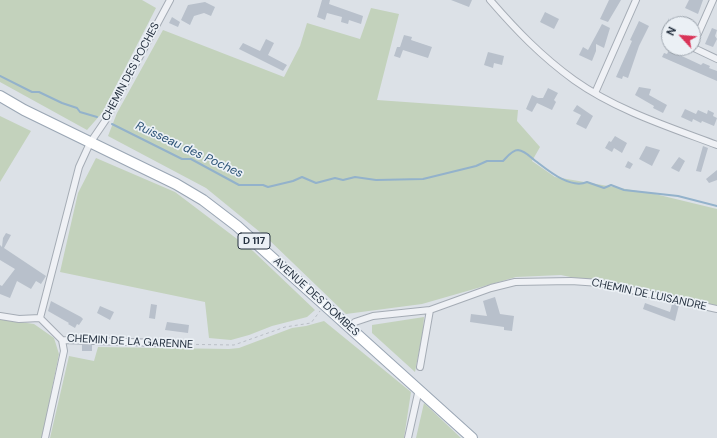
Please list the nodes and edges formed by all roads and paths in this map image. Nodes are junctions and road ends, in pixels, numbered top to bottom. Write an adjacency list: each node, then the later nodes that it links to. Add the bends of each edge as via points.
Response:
1 (170, 0): 10 (street, CHEMIN DES POCHES, via 105,121)
2 (490, 0): 8 (street, via 524,39 574,80)
3 (636, 0): 8 (street)
4 (713, 0): 5 (street)
5 (701, 27)
6 (701, 51): 7 (street)
7 (717, 59)
8 (595, 92): 11 (street, via 618,106)
9 (0, 96): 10 (main road, AVENUE DES DOMBES / D 117)
10 (90, 143): 12 (main road, AVENUE DES DOMBES / D 117, via 176,184 203,200 237,226); 16 (street, via 73,187)
11 (717, 145)
12 (324, 304): 17 (main road, AVENUE DES DOMBES / D 117); 19 (path, CHEMIN DE LA GARENNE, via 311,323 285,327 234,345)
13 (717, 309): 14 (street, CHEMIN DE LUISANDRE, via 600,283 571,281 514,282)
14 (430, 310): 17 (street, CHEMIN DE LUISANDRE, via 372,316 355,322); 20 (street)
15 (0, 316): 16 (street, via 19,319)
16 (40, 318): 18 (street, CHEMIN DE LA GARENNE)
17 (350, 328): 21 (main road, AVENUE DES DOMBES / D 117)
18 (62, 340): 19 (street, CHEMIN DE LA GARENNE); 22 (street, via 64,351)
19 (159, 343)
20 (420, 367)
21 (419, 389): 23 (street); 24 (main road, AVENUE DES DOMBES / D 117)
22 (45, 438)
23 (408, 438)
24 (472, 438)

